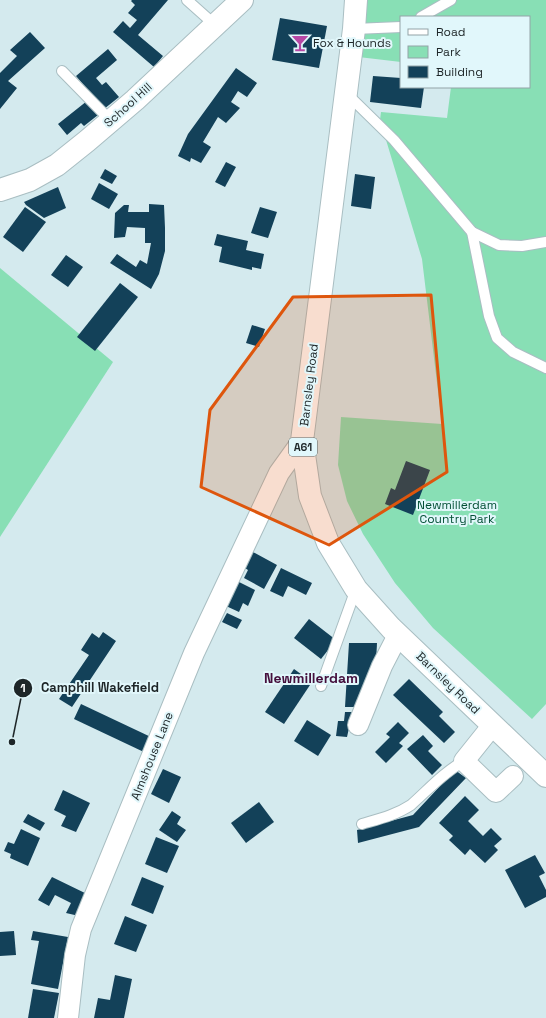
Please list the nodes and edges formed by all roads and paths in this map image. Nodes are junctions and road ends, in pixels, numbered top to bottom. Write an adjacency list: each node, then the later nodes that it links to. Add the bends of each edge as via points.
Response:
1 (187, 0): 6 (lane)
2 (242, 0): 6 (main road, School Hill)
3 (356, 0): 8 (main road, Barnsley Road / A61)
4 (451, 0): 5 (lane)
5 (422, 16)
6 (215, 25): 11 (main road, School Hill)
7 (400, 27): 8 (lane)
8 (354, 29): 10 (main road, Barnsley Road / A61)
9 (62, 71): 11 (lane)
10 (345, 92): 13 (lane, via 394,140); 16 (main road, Barnsley Road / A61)
11 (111, 121): 12 (main road, School Hill, via 57,165 30,180)
12 (0, 190)
13 (472, 232): 14 (lane, via 499,245 522,246); 15 (lane, via 496,338 512,352)
14 (546, 242)
15 (546, 368)
16 (302, 441): 17 (main road, Barnsley Road / A61, via 310,496 328,543); 26 (street, Almshouse Lane, via 279,473 194,653 81,929 74,955)
17 (356, 589): 18 (main road, Barnsley Road / A61); 19 (lane)
18 (398, 635): 20 (street, via 382,666); 21 (main road, Barnsley Road / A61)
19 (321, 686)
20 (358, 725)
21 (492, 726): 22 (street); 24 (main road, Barnsley Road / A61)
22 (464, 761): 23 (street, via 496,792); 25 (lane, via 447,772 405,809)
23 (513, 776)
24 (546, 776)
25 (362, 824)
26 (68, 1018)

